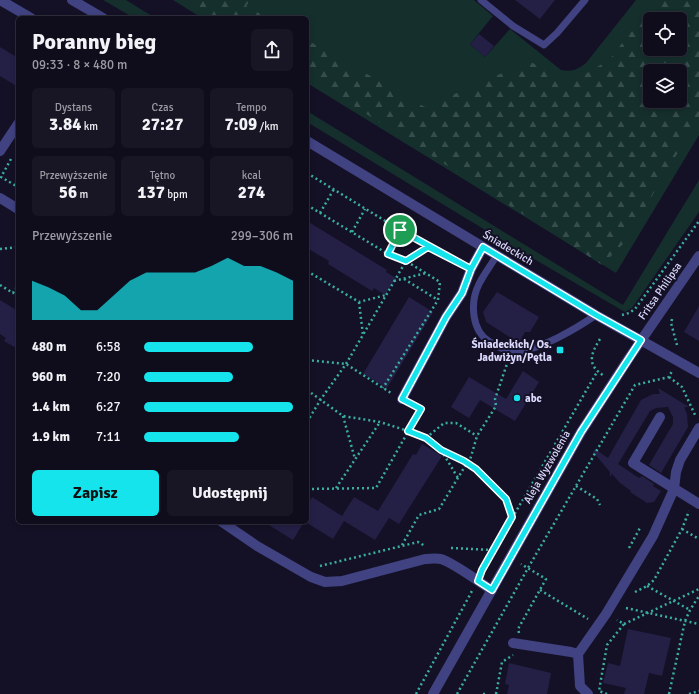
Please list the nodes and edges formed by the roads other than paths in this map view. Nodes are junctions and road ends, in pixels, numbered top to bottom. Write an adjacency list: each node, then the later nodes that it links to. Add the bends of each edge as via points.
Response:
1 (0, 0): 6 (street)
2 (72, 0): 5 (street)
3 (481, 0): 4 (lane, via 513,26 544,45)
4 (584, 0)
5 (86, 14)
6 (28, 16)
7 (16, 127): 9 (street)
8 (309, 142): 12 (street, Śniadeckich)
9 (0, 150)
10 (0, 198): 11 (street)
11 (16, 208)
12 (483, 247): 13 (street, Śniadeckich); 18 (street, via 462,293 446,317)
13 (497, 255): 15 (street, Śniadeckich); 15 (lane, via 478,285 474,317 477,328 485,339 498,347 511,351 528,350)
14 (699, 256): 16 (street, Fritsa Philipsa)
15 (596, 315): 16 (street, Śniadeckich)
16 (641, 340): 17 (street, Śniadeckich); 24 (street, Aleja Wyzwolenia, via 581,432)
17 (699, 373)
18 (402, 399)
19 (660, 418): 21 (street, via 633,463)
20 (699, 428): 21 (street, via 680,460)
21 (674, 489): 22 (street); 26 (street, via 653,536 606,614)
22 (699, 504)
23 (225, 524): 24 (street, via 257,546 311,577 325,582 342,582 434,558 441,559)
24 (492, 590): 28 (street, Aleja Wyzwolenia)
25 (518, 647): 26 (street)
26 (578, 654): 27 (street)
27 (579, 690): 29 (street)
28 (433, 694)
29 (588, 694)

